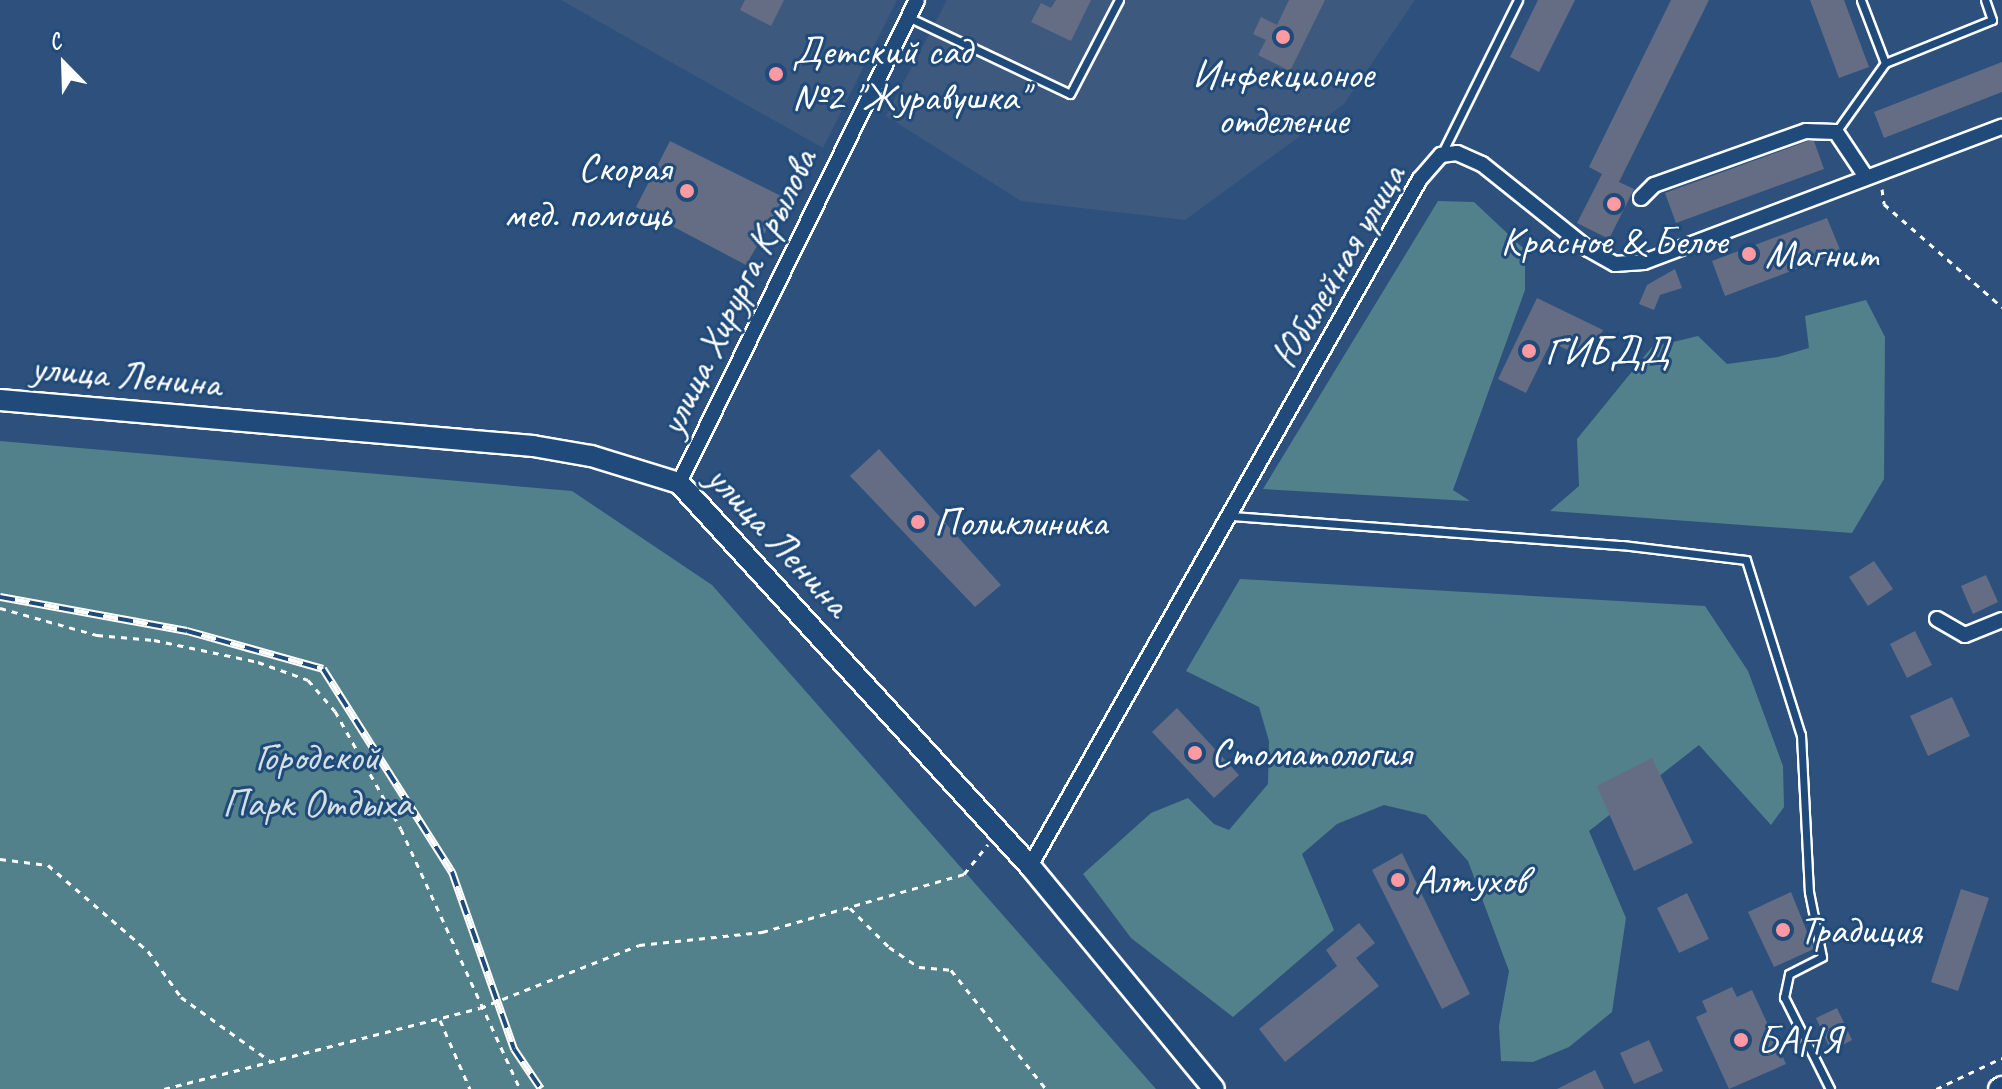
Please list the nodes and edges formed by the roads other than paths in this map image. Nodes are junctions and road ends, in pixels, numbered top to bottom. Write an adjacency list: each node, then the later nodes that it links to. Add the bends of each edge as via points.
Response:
1 (917, 0): 6 (street, улица Хирурга Крылова)
2 (1119, 0): 6 (lane, via 1070,94)
3 (1518, 0): 10 (lane)
4 (1861, 0): 7 (lane)
5 (1985, 0): 7 (lane, via 1992,20)
6 (908, 17): 14 (street, улица Хирурга Крылова)
7 (1885, 63): 9 (lane)
8 (2002, 127): 11 (street, Юбилейная улица)
9 (1836, 132): 11 (street); 12 (street, via 1806,131 1654,185)
10 (1441, 155): 11 (street, Юбилейная улица, via 1457,153 1482,164 1588,249 1615,264 1644,262); 15 (street, Юбилейная улица, via 1420,179)
11 (1873, 176)
12 (1641, 198)
13 (0, 400): 14 (street, улица Ленина, via 533,446 591,456)
14 (679, 483): 18 (street, улица Ленина)
15 (1232, 516): 18 (street, Юбилейная улица); 20 (lane, via 1622,545 1746,560 1801,735 1809,892 1822,957 1789,974 1784,997)
16 (1937, 619): 17 (street, via 1965,635)
17 (2002, 620)
18 (1030, 866): 19 (street, улица Ленина)
19 (1214, 1089)
20 (1830, 1089)

